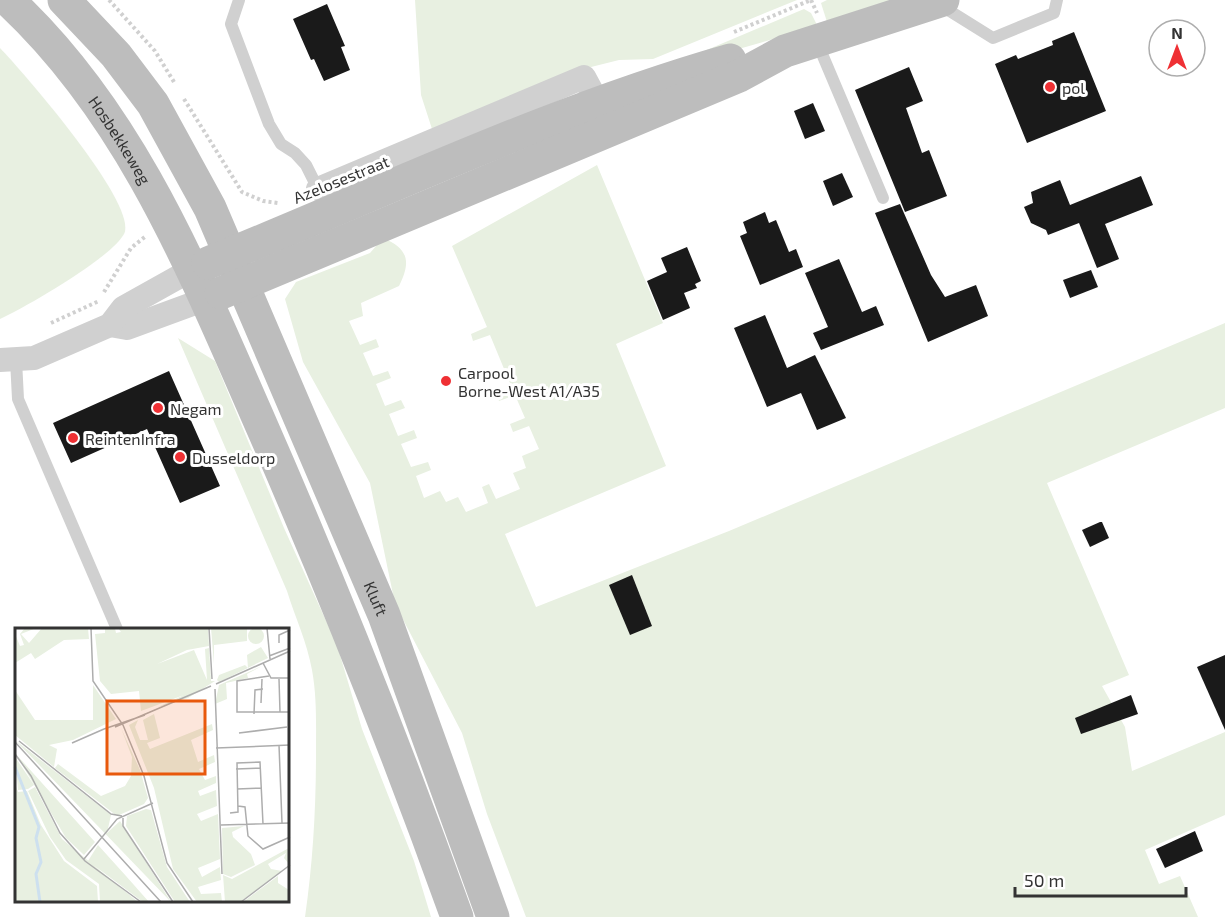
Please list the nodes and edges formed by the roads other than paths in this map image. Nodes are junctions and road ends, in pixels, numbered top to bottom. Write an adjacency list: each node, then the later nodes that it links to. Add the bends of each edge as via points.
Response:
1 (8, 0): 13 (main road, Hosbekkeweg, via 57,49 119,132)
2 (64, 0): 12 (main road, via 116,55 153,104 210,208)
3 (238, 0): 9 (lane, via 231,24 269,124 281,144 306,165)
4 (1057, 0): 5 (lane, via 1054,13 993,38)
5 (940, 1): 6 (main road, Azelosestraat)
6 (816, 39): 7 (main road, Azelosestraat, via 740,76); 10 (lane)
7 (605, 116): 8 (main road, Azelosestraat); 9 (street, Azelosestraat, via 584,77); 11 (main road, Azelosestraat)
8 (393, 186): 11 (main road, Azelosestraat); 12 (main road, Azelosestraat)
9 (318, 189)
10 (884, 198)
11 (406, 217): 14 (main road, Azelosestraat)
12 (229, 255): 13 (main road, Azelosestraat); 14 (main road)
13 (191, 270): 15 (main road, Hosbekkeweg); 16 (street, Azelosestraat, via 123,308)
14 (243, 285): 15 (main road, Azelosestraat); 20 (main road, Kluft, via 384,615)
15 (206, 299): 16 (street, Azelosestraat, via 127,328); 19 (main road, via 343,614)
16 (110, 325): 17 (street, Azelosestraat, via 34,358)
17 (5, 352): 18 (lane, via 18,399)
18 (117, 628)
19 (457, 917)
20 (493, 917)

